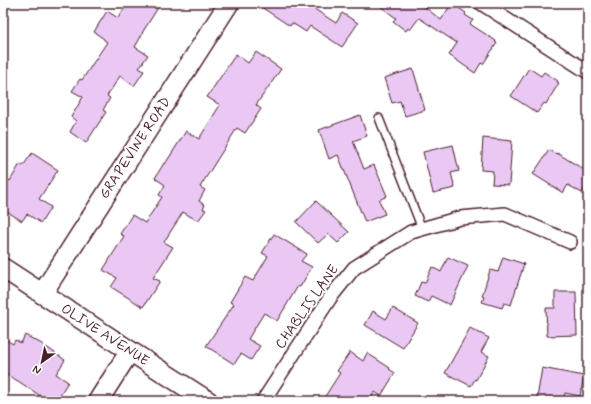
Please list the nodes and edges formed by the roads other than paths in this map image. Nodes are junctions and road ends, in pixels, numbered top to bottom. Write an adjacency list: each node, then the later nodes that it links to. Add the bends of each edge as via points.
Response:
1 (228, 3): 8 (main road, GRAPEVINE ROAD)
2 (481, 3): 3 (street)
3 (588, 72)
4 (379, 118): 5 (lane)
5 (422, 228): 6 (street, CHABLIS LANE, via 460,218 505,214); 12 (street, CHABLIS LANE, via 411,232 354,268 330,298)
6 (570, 242)
7 (3, 268): 8 (main road, OLIVE AVENUE)
8 (42, 294): 9 (main road, OLIVE AVENUE)
9 (130, 351): 10 (main road); 11 (main road, OLIVE AVENUE)
10 (98, 401)
11 (208, 401)
12 (263, 401)

